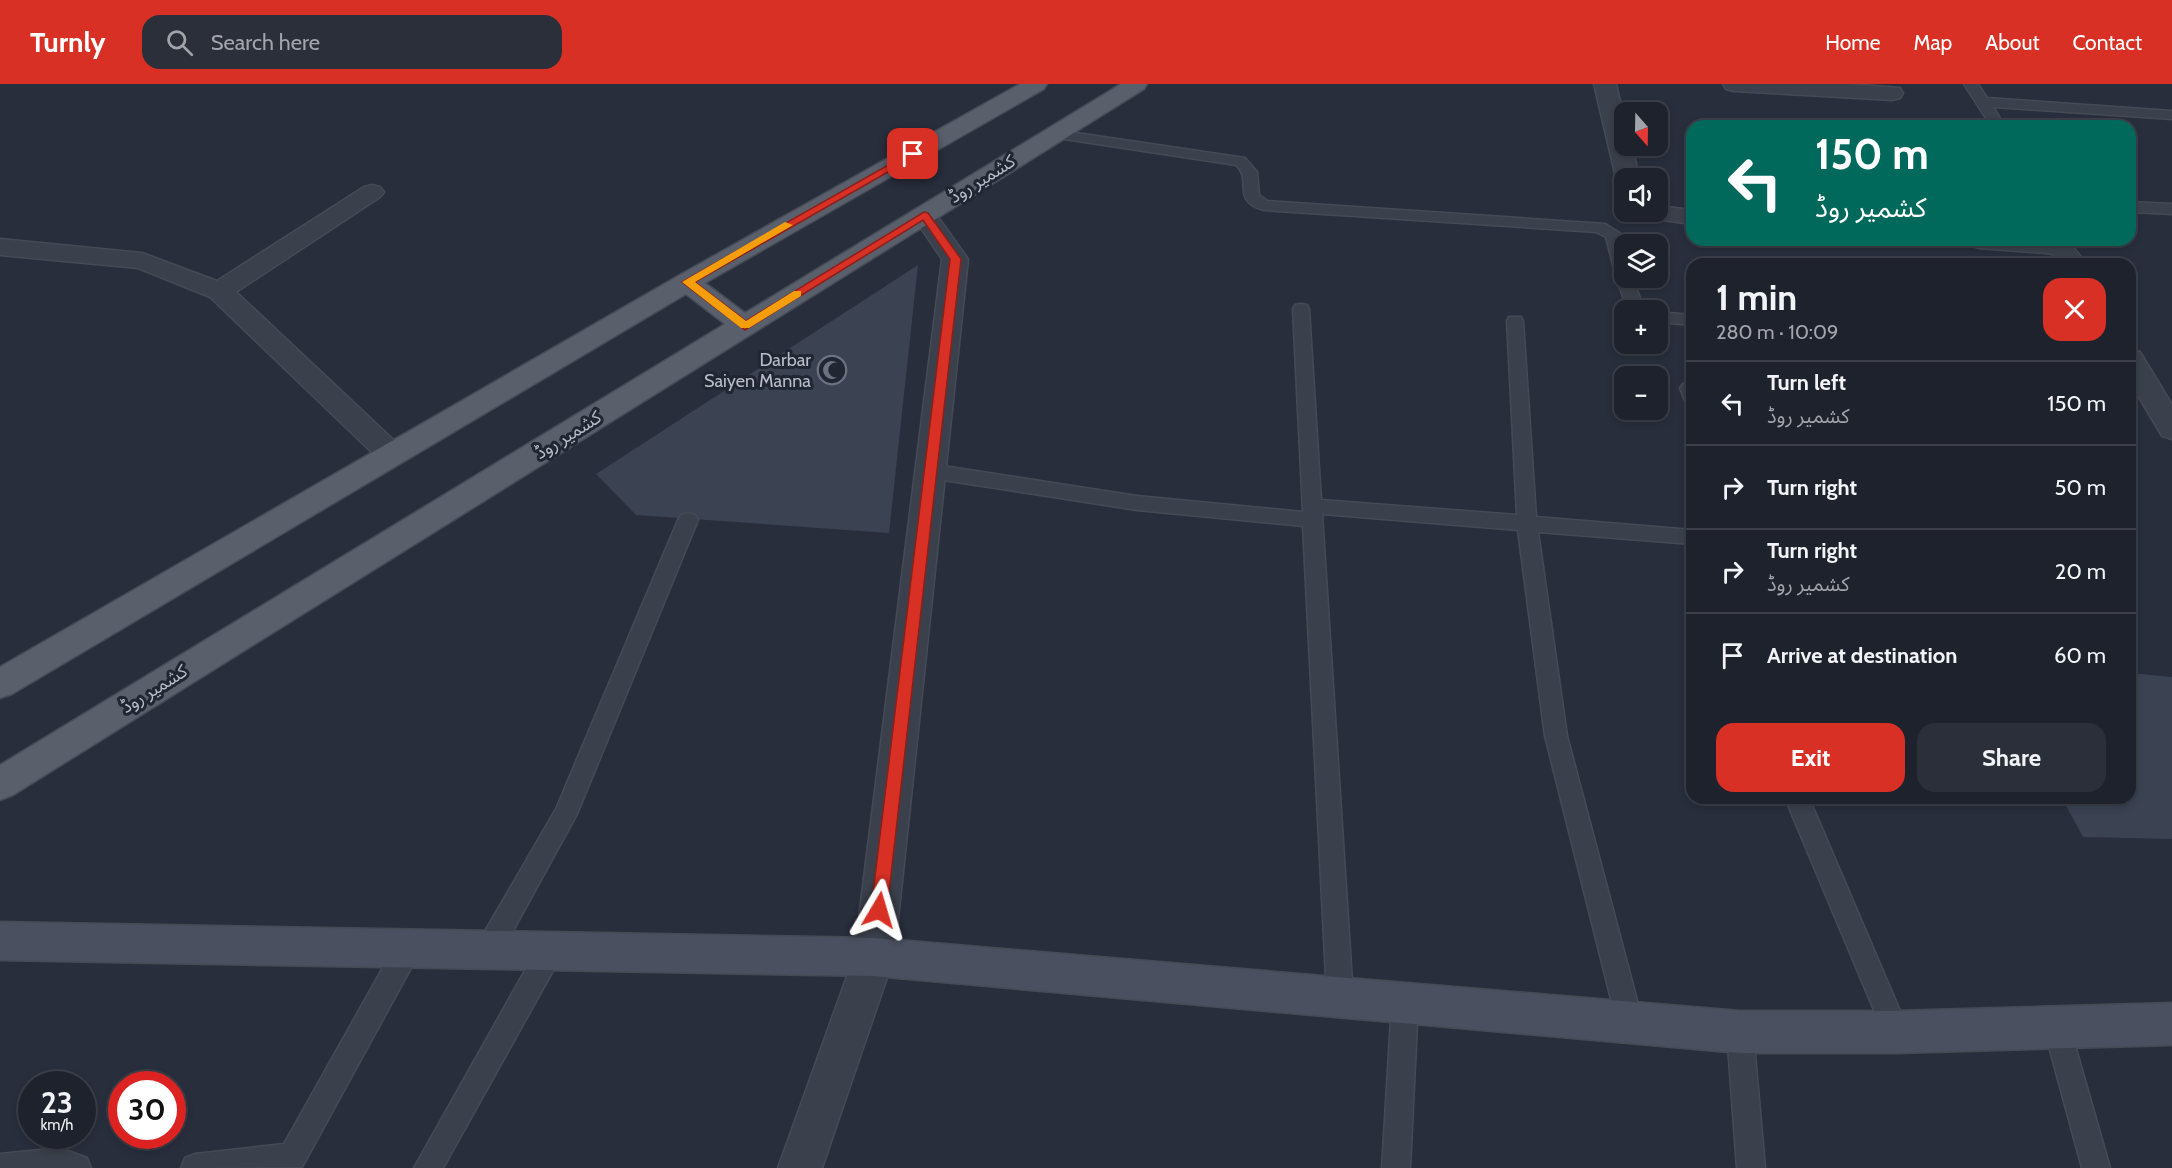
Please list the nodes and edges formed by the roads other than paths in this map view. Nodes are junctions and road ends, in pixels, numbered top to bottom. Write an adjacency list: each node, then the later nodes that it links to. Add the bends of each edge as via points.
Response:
1 (1035, 84): 22 (main road)
2 (1136, 84): 10 (main road, کشمیر روڈ)
3 (1605, 84): 11 (street)
4 (1734, 84): 6 (street)
5 (1971, 84): 7 (lane)
6 (1892, 93)
7 (1982, 102): 8 (lane); 9 (lane)
8 (2172, 115)
9 (1994, 120)
10 (1056, 134): 16 (main road, کشمیر روڈ); 18 (lane, via 1240,161 1250,171 1250,196 1264,205 1599,227)
11 (1626, 168)
12 (372, 192): 23 (street)
13 (2136, 207): 14 (lane)
14 (2172, 209)
15 (1668, 214): 17 (street)
16 (924, 215): 28 (main road, کشمیر روڈ); 32 (street, via 955,259)
17 (1686, 216)
18 (1614, 238)
19 (2050, 246): 21 (street, via 2061,249)
20 (0, 247): 23 (street, via 142,261)
21 (2069, 258)
22 (687, 282): 28 (main road); 31 (main road)
23 (219, 291): 31 (street)
24 (1301, 309): 33 (lane)
25 (1668, 318): 26 (lane)
26 (1686, 319)
27 (1515, 321): 35 (lane)
28 (745, 326): 38 (main road, کشمیر روڈ)
29 (2136, 368): 30 (street)
30 (2172, 429)
31 (392, 455): 37 (main road)
32 (930, 471): 33 (lane, via 1137,503); 44 (street)
33 (1313, 513): 35 (lane); 45 (lane)
34 (688, 520): 42 (lane, via 566,814)
35 (1527, 524): 36 (lane); 47 (lane, via 1556,736)
36 (1686, 537)
37 (0, 684)
38 (0, 784)
39 (1800, 804): 51 (lane)
40 (0, 941): 41 (street)
41 (408, 948): 42 (street); 54 (lane, via 292,1157)
42 (489, 950): 43 (street)
43 (550, 951): 44 (street); 55 (lane)
44 (874, 957): 45 (street); 56 (street)
45 (1340, 997): 46 (street)
46 (1405, 1003): 47 (street); 57 (lane)
47 (1630, 1023): 50 (street)
48 (2172, 1024): 49 (street)
49 (2057, 1028): 51 (street); 59 (lane)
50 (1740, 1032): 51 (street); 58 (lane)
51 (1896, 1032)
52 (0, 1168): 53 (lane, via 60,1162)
53 (76, 1168)
54 (195, 1168)
55 (428, 1168)
56 (800, 1168)
57 (1396, 1168)
58 (1751, 1168)
59 (2096, 1168)

